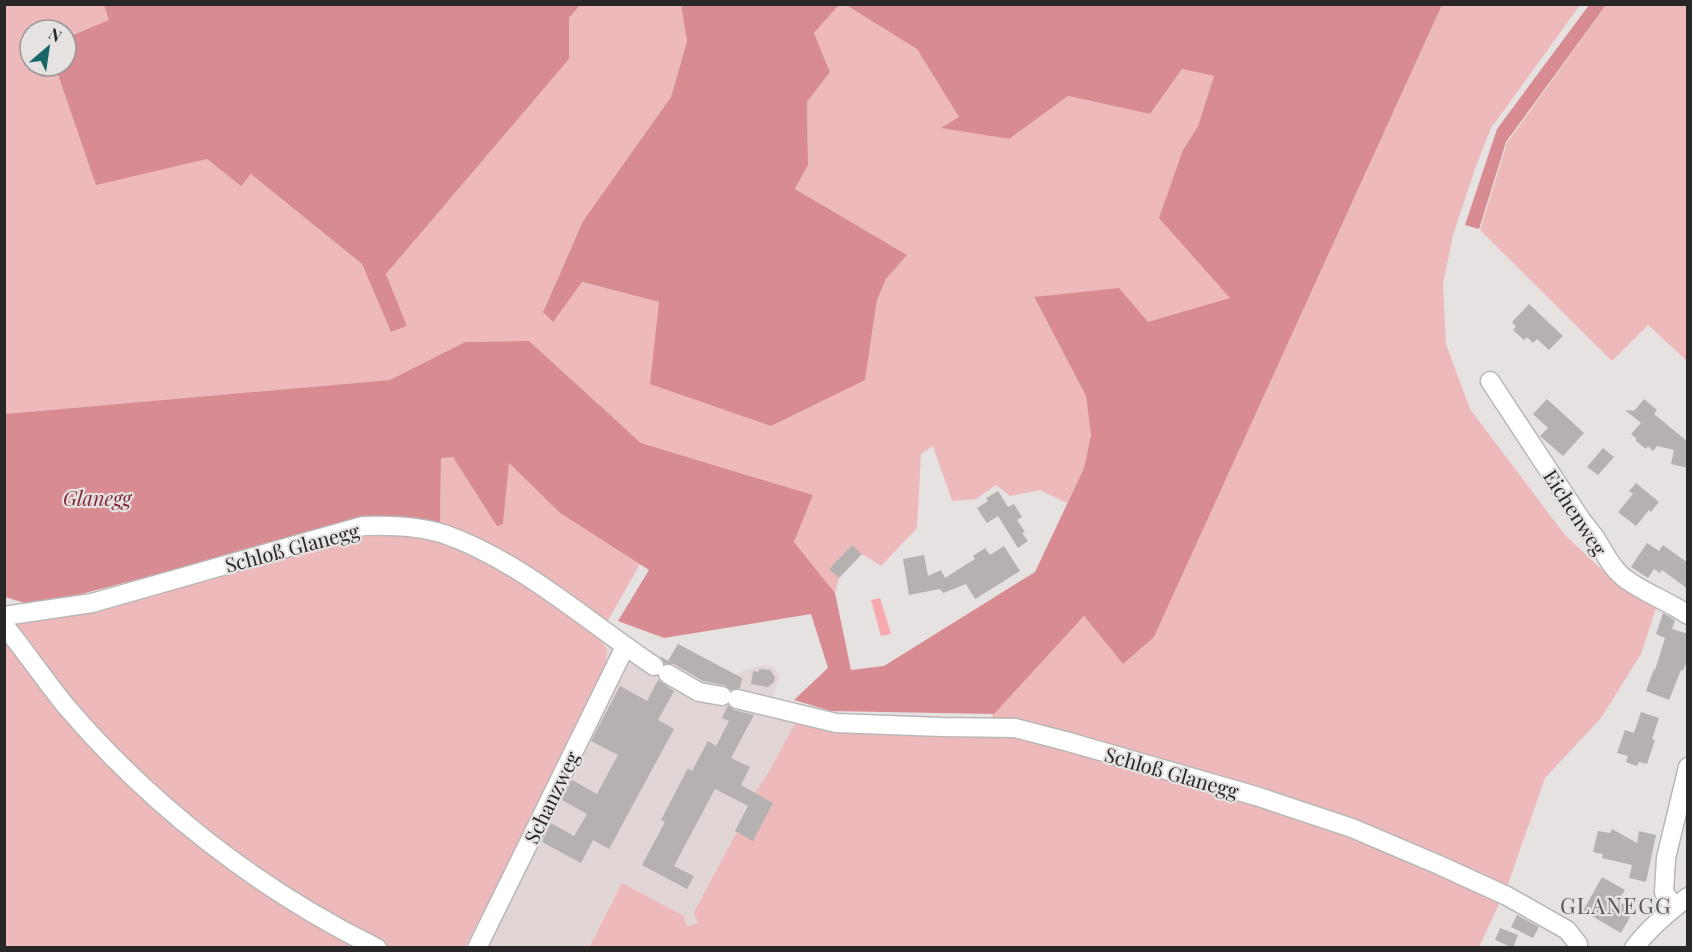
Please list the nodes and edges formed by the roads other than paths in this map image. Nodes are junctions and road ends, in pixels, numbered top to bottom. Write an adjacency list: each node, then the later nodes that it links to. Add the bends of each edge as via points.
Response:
1 (1490, 381): 2 (street, Eichenweg, via 1608,561 1640,589)
2 (1688, 615)
3 (4, 616): 5 (street, Schloß Glanegg, via 92,603 363,526 390,525 443,534 488,554 540,585)
4 (4, 625): 9 (street, via 65,704 112,756 167,807 274,889)
5 (625, 647): 8 (street, Schloß Glanegg, via 699,692 836,723 1015,728 1256,796 1352,828 1507,896 1567,930); 10 (street, Schanzweg)
6 (1688, 767): 7 (street, via 1666,858 1664,892)
7 (1681, 902): 11 (street, via 1644,934)
8 (1580, 946)
9 (377, 948)
10 (477, 948)
11 (1634, 948)

